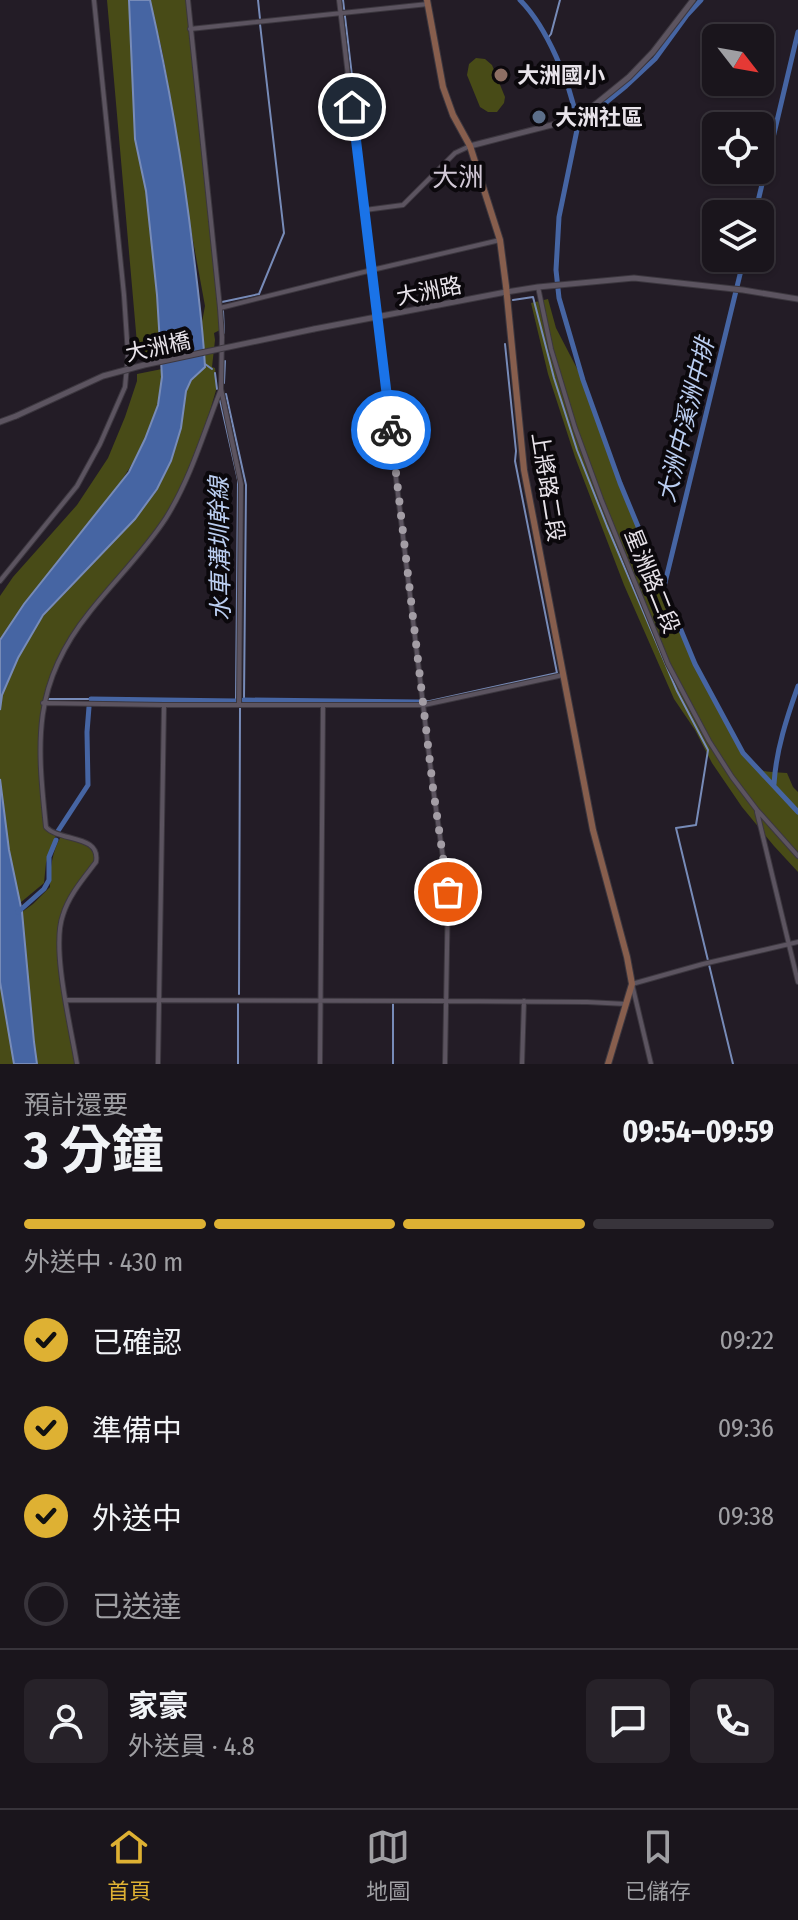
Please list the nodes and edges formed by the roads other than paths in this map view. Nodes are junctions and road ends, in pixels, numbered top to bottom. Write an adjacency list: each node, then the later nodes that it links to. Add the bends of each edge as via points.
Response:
1 (94, 0): 20 (street, via 128,355 125,387 77,486)
2 (188, 0): 7 (street)
3 (339, 0): 6 (street)
4 (693, 0): 8 (street, via 629,77 581,116)
5 (428, 2): 6 (street); 8 (main road, 上將路二段, via 443,87)
6 (341, 12): 7 (street); 9 (street)
7 (190, 29): 15 (street)
8 (470, 146): 9 (street, via 455,153 403,205); 10 (main road, 上將路二段)
9 (365, 210): 11 (street)
10 (500, 240): 11 (street); 13 (main road, 上將路二段)
11 (372, 270): 15 (street); 16 (street)
12 (538, 287): 13 (street, 大洲路); 14 (street, 大洲路, via 634,278); 27 (street, 星洲路二段, via 575,428 668,664 709,741)
13 (506, 292): 16 (street, 大洲路); 21 (main road, 上將路二段, via 524,470)
14 (798, 299)
15 (220, 308): 18 (street)
16 (377, 318): 17 (street, 大洲路); 26 (street)
17 (314, 329): 19 (street, 大洲橋, bridge, via 103,376)
18 (221, 389): 22 (street, via 196,458 166,518 86,615 55,665); 23 (street, via 241,484)
19 (0, 422)
20 (0, 581)
21 (563, 675): 26 (street); 32 (main road, 上將路二段, via 593,830)
22 (43, 703): 24 (street); 33 (street, via 39,757 46,827 59,836 83,840 97,855 62,917 59,957)
23 (239, 704): 24 (street); 25 (street)
24 (164, 705): 35 (street)
25 (323, 705): 26 (street); 34 (street)
26 (424, 705): 36 (street, via 448,892)
27 (757, 810): 28 (street, 星洲路二段); 30 (street)
28 (798, 856)
29 (798, 942): 30 (street)
30 (789, 944): 31 (street); 32 (street)
31 (798, 982)
32 (632, 984): 38 (main road); 45 (street)
33 (67, 1000): 35 (street); 39 (street)
34 (321, 1000): 35 (street); 36 (street); 41 (street)
35 (159, 1001): 40 (street)
36 (446, 1001): 37 (street); 42 (street)
37 (524, 1001): 38 (street); 43 (street)
38 (626, 1004): 44 (main road)
39 (77, 1064)
40 (158, 1064)
41 (320, 1064)
42 (445, 1064)
43 (522, 1064)
44 (608, 1064)
45 (651, 1064)

